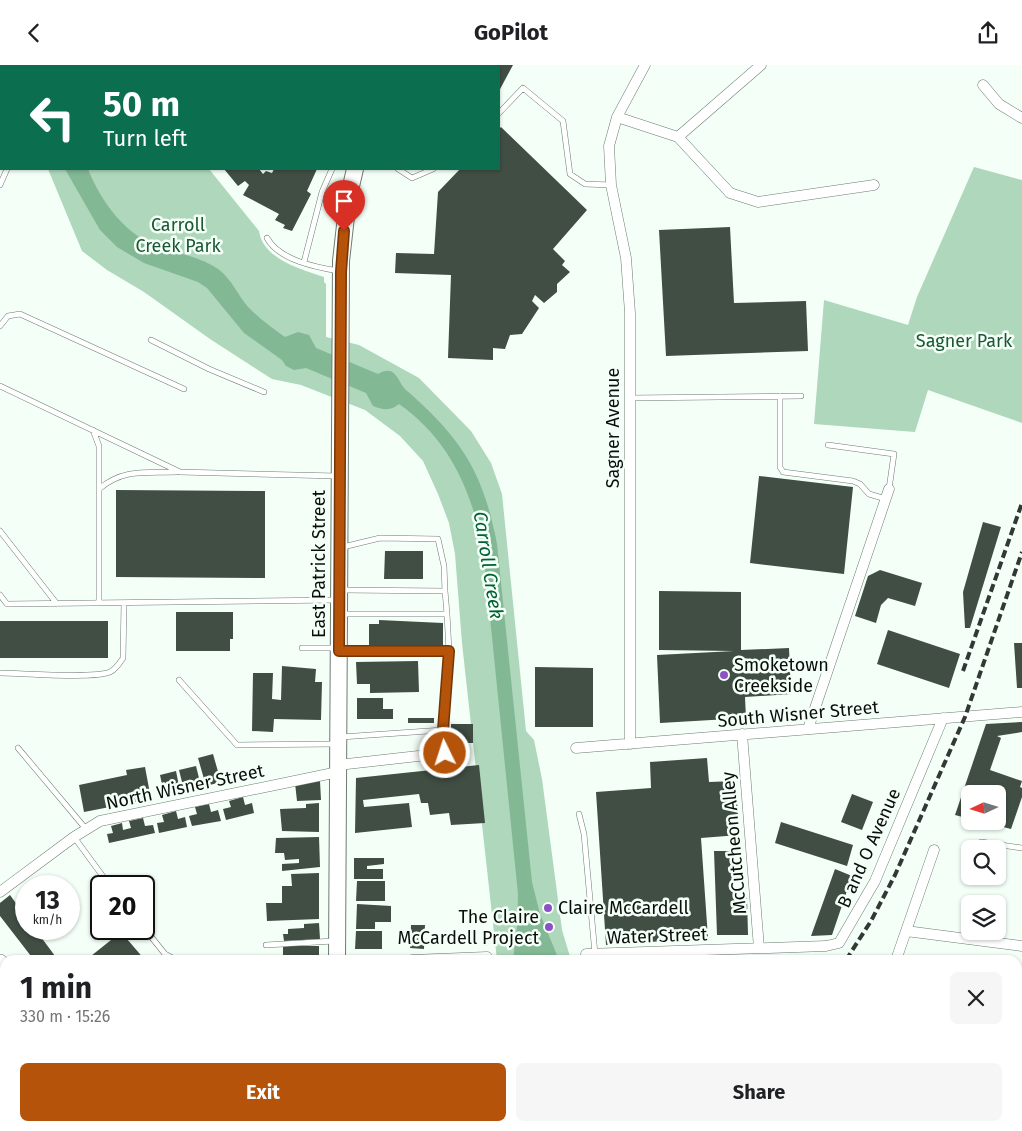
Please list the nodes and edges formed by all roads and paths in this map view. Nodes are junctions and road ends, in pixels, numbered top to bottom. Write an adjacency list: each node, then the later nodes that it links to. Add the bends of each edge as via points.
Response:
1 (645, 65): 5 (street, Sagner Avenue)
2 (761, 65): 7 (street)
3 (983, 85): 6 (street, via 999,104)
4 (500, 112): 14 (lane, via 523,88 563,121 570,174 585,184)
5 (617, 117): 7 (street); 14 (street, Sagner Avenue, via 609,146)
6 (1022, 118)
7 (678, 137): 15 (street, via 730,193 758,202)
8 (7, 170): 13 (lane)
9 (332, 170): 17 (lane, via 322,192)
10 (355, 170): 18 (main road, East Patrick Street, via 344,231)
11 (400, 170): 12 (lane, via 412,178)
12 (431, 170)
13 (0, 185)
14 (612, 185): 26 (street, Sagner Avenue, via 628,284)
15 (874, 185)
16 (267, 238): 17 (lane, via 282,252)
17 (304, 262): 18 (lane)
18 (341, 272): 30 (main road, East Patrick Street)
19 (0, 326): 22 (lane, via 8,316 20,314)
20 (151, 340): 23 (lane)
21 (0, 386): 27 (lane)
22 (184, 389)
23 (264, 392)
24 (780, 396): 25 (lane); 26 (lane); 32 (lane, via 780,467 783,472 853,481 860,483 869,494)
25 (801, 396)
26 (630, 398): 53 (street, Sagner Avenue)
27 (93, 430): 29 (lane); 31 (lane, via 99,446)
28 (828, 445): 32 (lane, via 894,453)
29 (180, 472): 30 (lane); 31 (lane, via 121,475 111,478)
30 (340, 476): 34 (main road, East Patrick Street)
31 (99, 489): 38 (lane)
32 (887, 494): 49 (street)
33 (0, 531): 40 (lane)
34 (340, 547): 35 (lane, via 380,538 438,539); 37 (main road, East Patrick Street)
35 (445, 591): 37 (lane); 41 (lane)
36 (0, 595): 40 (lane, via 7,604)
37 (339, 602): 39 (lane); 41 (lane); 43 (main road, East Patrick Street)
38 (99, 603): 39 (lane); 40 (lane)
39 (124, 603): 45 (lane, via 123,658 110,672 90,675)
40 (57, 604)
41 (447, 614): 44 (lane)
42 (302, 648): 43 (lane)
43 (339, 649): 44 (lane); 52 (main road, East Patrick Street)
44 (449, 651): 50 (lane)
45 (0, 673)
46 (179, 681): 52 (lane, via 237,745)
47 (1022, 712): 48 (street, South Wisner Street)
48 (943, 718): 49 (street, South Wisner Street); 72 (street, B and O Avenue, via 876,881 848,932 839,943)
49 (808, 729): 51 (street, South Wisner Street)
50 (443, 730): 52 (lane); 57 (lane)
51 (742, 735): 53 (street, South Wisner Street); 73 (street, McCutcheon Alley)
52 (338, 740): 58 (main road, East Patrick Street)
53 (630, 743): 55 (street, South Wisner Street)
54 (18, 748): 60 (lane)
55 (576, 748)
56 (463, 751): 57 (street)
57 (445, 753): 58 (street)
58 (338, 768): 60 (street, North Wisner Street, via 100,821); 69 (main road, East Patrick Street)
59 (579, 814): 74 (lane, via 584,834)
60 (86, 829): 61 (street, North Wisner Street)
61 (74, 837): 65 (lane); 66 (street, North Wisner Street)
62 (1006, 846): 63 (lane)
63 (1022, 848)
64 (934, 850): 67 (street)
65 (102, 875)
66 (0, 893)
67 (906, 931): 71 (street); 77 (street)
68 (153, 940): 75 (lane)
69 (337, 941): 70 (lane); 76 (main road, East Patrick Street)
70 (266, 945)
71 (1022, 945)
72 (790, 947): 73 (street, Water Street)
73 (759, 948): 74 (street, Water Street)
74 (590, 954)
75 (165, 955)
76 (337, 955)
77 (898, 955)

